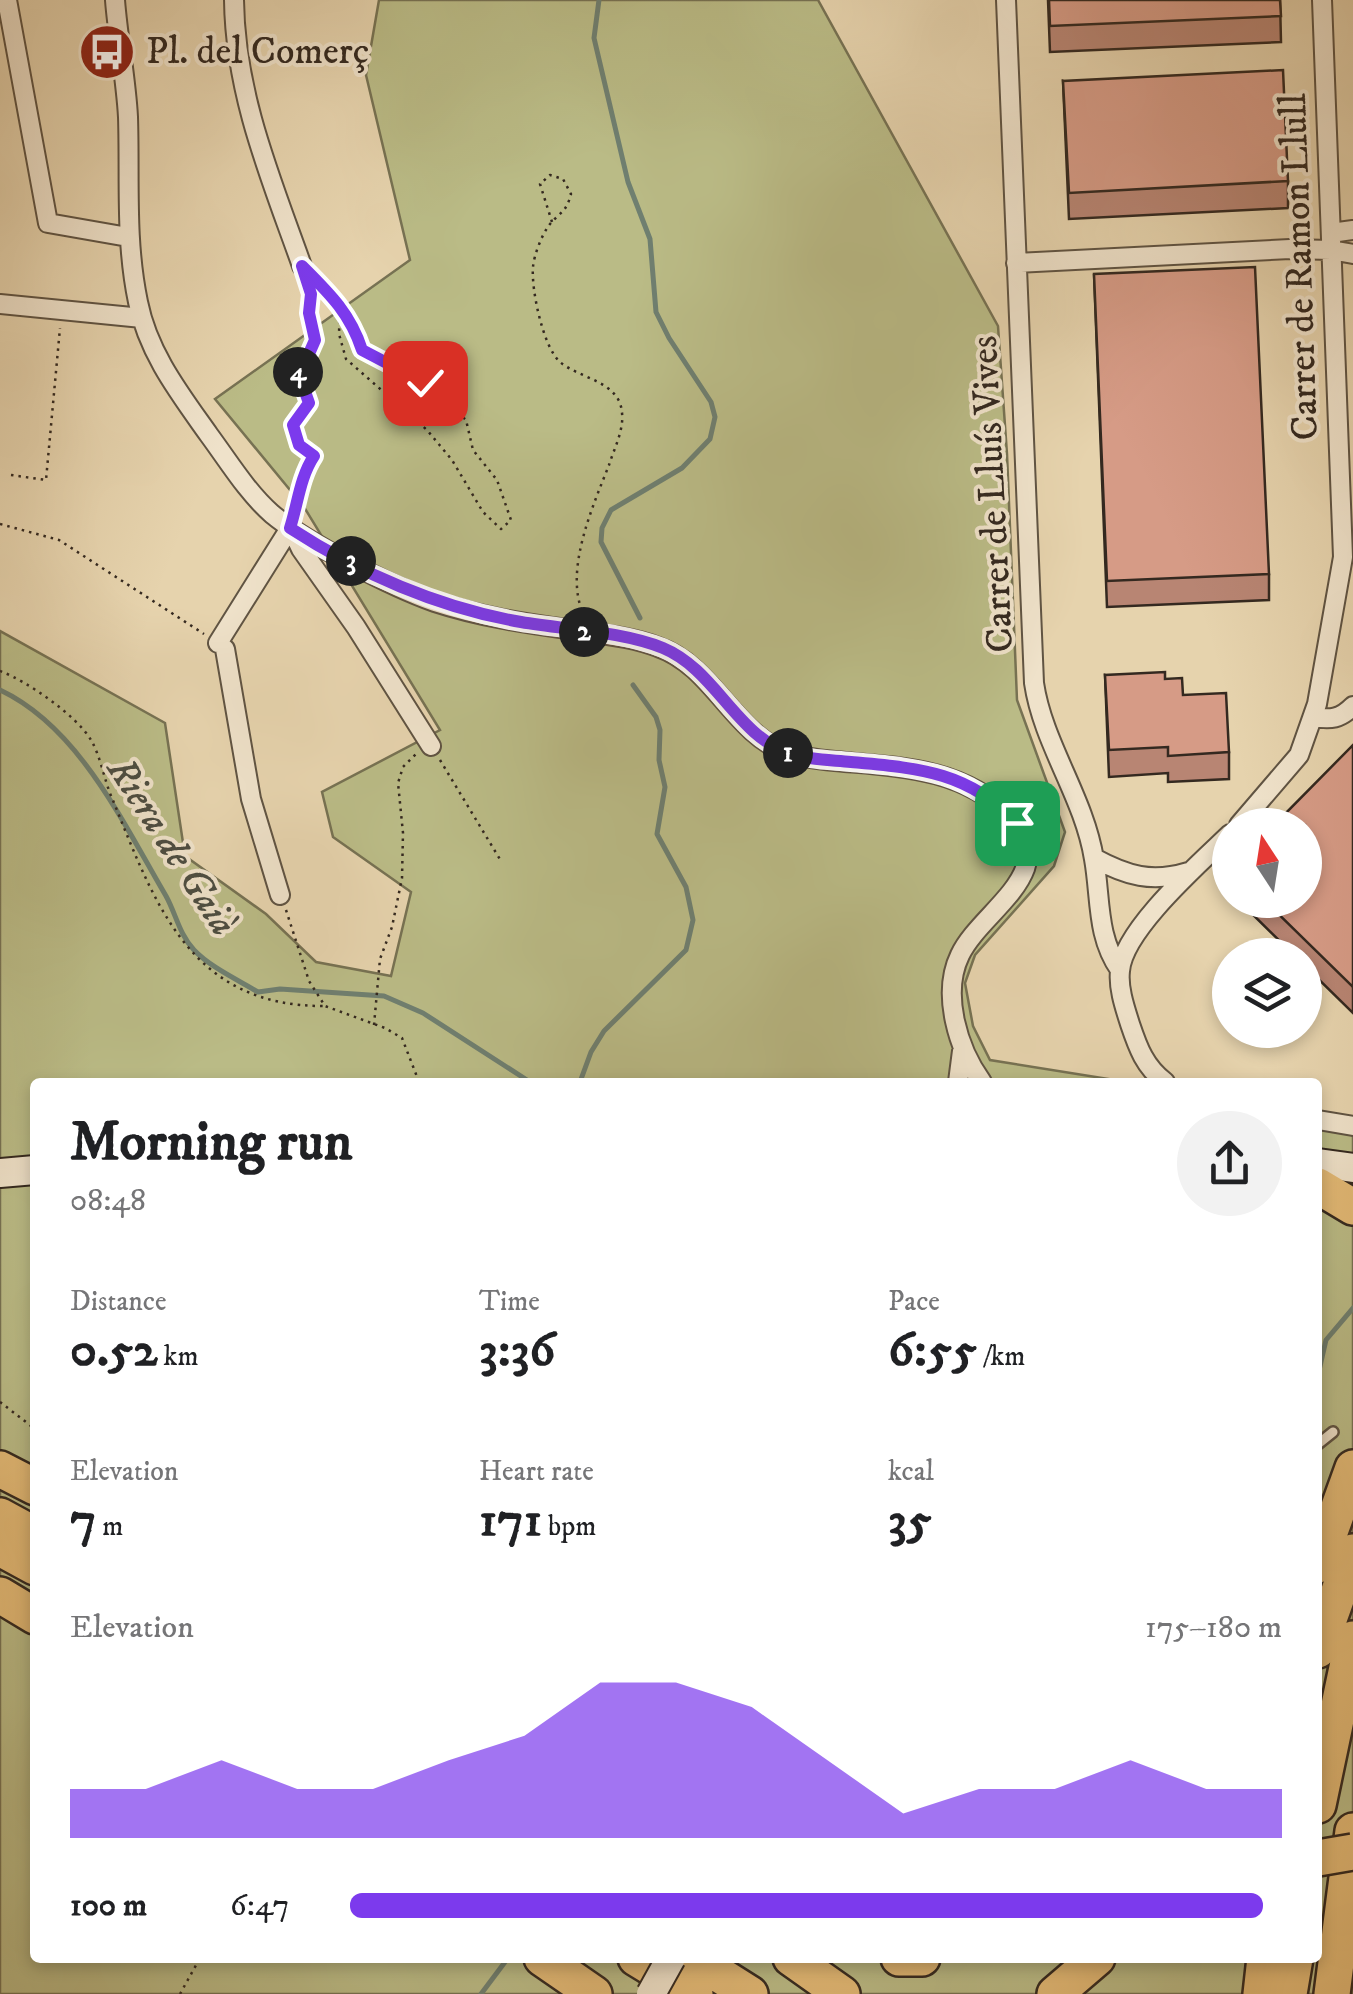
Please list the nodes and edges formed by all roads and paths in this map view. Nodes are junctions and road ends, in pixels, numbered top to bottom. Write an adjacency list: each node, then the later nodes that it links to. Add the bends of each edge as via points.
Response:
1 (7, 0): 6 (street)
2 (115, 0): 9 (street, via 128,112)
3 (234, 0): 13 (street, via 248,110)
4 (1006, 0): 12 (street, Carrer de Lluís Vives)
5 (1322, 0): 10 (street, Carrer de Ramon Llull)
6 (8, 61): 9 (street, via 48,223)
7 (552, 222): 7 (path, via 567,210 571,194 559,176 550,175 540,184); 22 (path, via 533,263 548,343 559,361 618,398 623,415 581,542 576,599)
8 (1353, 230): 10 (street)
9 (128, 236): 17 (street)
10 (1331, 241): 11 (street); 12 (street); 21 (street, Carrer de Ramon Llull)
11 (1353, 254)
12 (1016, 263): 30 (street, Carrer de Lluís Vives, via 1034,683)
13 (302, 266): 15 (path); 20 (path, via 315,340 296,366 309,403 293,425 299,445 314,456 302,474)
14 (0, 304): 16 (street)
15 (340, 304): 15 (path, via 362,350 425,383 466,420 473,450 508,504 511,520 501,529 427,430 346,359)
16 (60, 311): 17 (street); 18 (path, via 46,480)
17 (142, 318): 20 (street, via 173,385 234,471)
18 (11, 475)
19 (0, 524): 23 (path, via 59,540)
20 (290, 528): 22 (street, via 432,600); 23 (street); 27 (street)
21 (1348, 538): 26 (street, Carrer de Ramon Llull)
22 (591, 632): 37 (street, via 673,653 786,752 942,774 1017,823 1026,840 1026,870 965,945 954,972)
23 (222, 646): 33 (street, via 254,811)
24 (0, 671): 35 (path, via 52,702 91,740 155,898 197,960 260,998)
25 (1353, 706): 26 (street, via 1330,720)
26 (1313, 717): 28 (street, Carrer de Ramon Llull, via 1299,755)
27 (431, 746): 31 (path); 36 (path, via 403,766 398,783 402,878 380,960)
28 (1254, 808)
29 (1212, 852): 32 (street)
30 (1094, 858): 32 (street, via 1144,879); 34 (street, Carrer de Lluís Vives, via 1107,952)
31 (500, 861)
32 (1193, 870): 34 (street, via 1140,929)
33 (280, 895): 35 (path, via 308,981)
34 (1120, 970): 41 (street, Carrer de Lluís Vives, via 1140,1054)
35 (325, 1006): 36 (path)
36 (374, 1025): 38 (path, via 402,1038)
37 (962, 1045): 39 (street); 40 (street)
38 (417, 1078)
39 (958, 1078)
40 (980, 1078)
41 (1160, 1078)
42 (1322, 1121): 43 (street)
43 (1353, 1126)
44 (30, 1170): 46 (street)
45 (1343, 1171): 47 (highway)
46 (0, 1173)
47 (1353, 1207)
48 (0, 1402): 49 (path)
49 (30, 1425)
50 (1334, 1432): 51 (lane)
51 (1322, 1441)
52 (1353, 1468): 59 (highway)
53 (0, 1469): 54 (highway)
54 (30, 1484)
55 (0, 1516): 56 (highway)
56 (30, 1532)
57 (0, 1548): 60 (highway)
58 (1353, 1552): 63 (highway)
59 (1322, 1554)
60 (30, 1564)
61 (0, 1594): 62 (highway)
62 (30, 1613)
63 (1332, 1639): 64 (highway)
64 (1322, 1757)
65 (1353, 1831): 86 (highway)
66 (1353, 1852): 67 (highway, bridge)
67 (1322, 1857)
68 (197, 1963): 77 (path)
69 (549, 1963): 78 (highway)
70 (644, 1963): 80 (highway)
71 (668, 1963): 79 (street, bridge)
72 (701, 1963): 81 (highway)
73 (798, 1963): 82 (highway)
74 (1091, 1963): 83 (highway)
75 (1264, 1963): 84 (highway)
76 (1294, 1963): 85 (highway)
77 (180, 1994)
78 (594, 1994)
79 (651, 1994)
80 (695, 1994)
81 (750, 1994)
82 (842, 1994)
83 (1055, 1994)
84 (1261, 1994)
85 (1289, 1994)
86 (1332, 1994)

